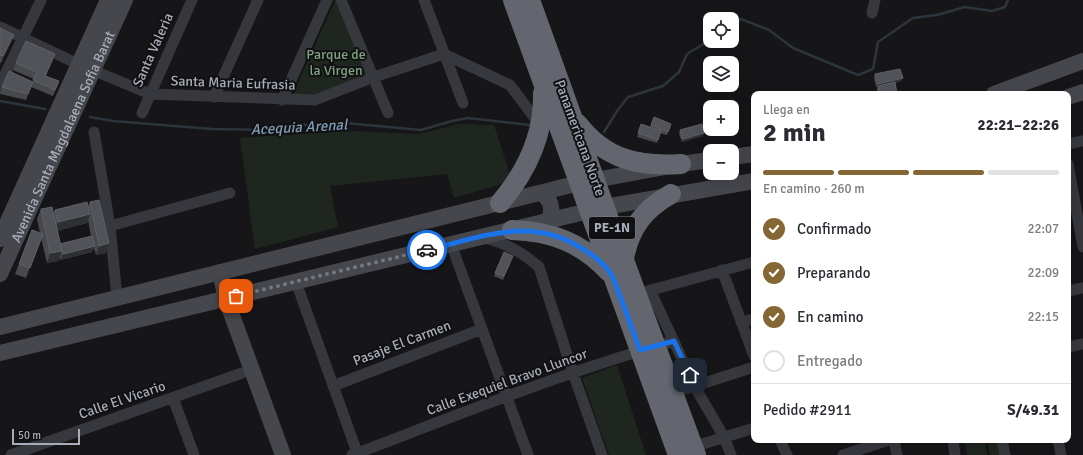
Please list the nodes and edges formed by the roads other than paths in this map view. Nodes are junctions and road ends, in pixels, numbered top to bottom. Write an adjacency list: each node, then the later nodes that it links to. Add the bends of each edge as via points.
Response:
1 (41, 0): 14 (street)
2 (108, 0): 17 (main road, Avenida Santa Magdalaena Sofia Barat)
3 (125, 0): 18 (main road, Avenida Santa Magdalaena Sofia Barat)
4 (192, 0): 24 (street, Santa Valeria)
5 (258, 0): 26 (street)
6 (327, 0): 27 (street)
7 (341, 0): 19 (street)
8 (424, 0): 15 (street)
9 (513, 0): 20 (highway, Panamericana Norte / PE-1N)
10 (530, 0): 31 (highway, Panamericana Norte / PE-1N)
11 (875, 0): 12 (street)
12 (872, 13)
13 (0, 27): 14 (street, Santa Maria Eufrasia)
14 (23, 38): 17 (street, Santa Maria Eufrasia); 21 (street)
15 (444, 54): 19 (street, Santa Maria Eufrasia); 28 (street); 32 (street, via 511,86)
16 (1083, 61): 22 (main road)
17 (78, 64): 18 (street, Santa Maria Eufrasia); 52 (main road, Avenida Santa Magdalaena Sofia Barat)
18 (92, 70): 24 (street, Santa Maria Eufrasia); 59 (main road, Avenida Santa Magdalaena Sofia Barat)
19 (374, 77): 27 (street, Santa Maria Eufrasia, via 315,100); 30 (street)
20 (542, 81): 32 (highway); 40 (highway, Panamericana Norte / PE-1N)
21 (0, 84)
22 (1002, 91)
23 (1083, 92): 25 (main road)
24 (150, 94): 26 (street, Santa Maria Eufrasia); 29 (street, Santa Valeria)
25 (1071, 96)
26 (214, 97): 27 (street, Santa Maria Eufrasia)
27 (282, 100)
28 (462, 103)
29 (142, 113)
30 (388, 113)
31 (570, 114): 39 (highway, via 586,134 607,151 623,159 640,164); 40 (highway, Panamericana Norte / PE-1N)
32 (540, 125): 46 (highway, via 526,167)
33 (94, 132): 49 (street)
34 (1083, 141): 35 (street)
35 (1071, 143)
36 (751, 154): 37 (main road)
37 (739, 156)
38 (703, 161): 39 (main road)
39 (680, 164): 40 (main road)
40 (587, 181): 44 (main road); 47 (highway, Panamericana Norte / PE-1N)
41 (751, 181): 45 (main road)
42 (1071, 181): 54 (street)
43 (230, 193): 49 (street)
44 (541, 193): 46 (main road); 48 (main road, via 548,199 552,208)
45 (671, 194): 47 (main road); 55 (highway, via 646,212 635,226)
46 (500, 203): 58 (main road)
47 (597, 209): 48 (main road); 55 (highway, Panamericana Norte / PE-1N); 60 (highway, Panamericana Norte / PE-1N)
48 (548, 221): 50 (main road)
49 (110, 226): 65 (street)
50 (512, 230): 51 (main road); 60 (highway, via 537,232 567,240 599,260)
51 (482, 237): 53 (main road); 78 (street, via 510,247 539,267)
52 (0, 239)
53 (451, 244): 61 (main road); 70 (street)
54 (1083, 247)
55 (624, 258): 64 (highway, Panamericana Norte / PE-1N)
56 (751, 263): 57 (street)
57 (722, 270): 64 (street); 68 (street)
58 (215, 273): 65 (main road); 66 (main road)
59 (0, 274)
60 (612, 274): 72 (highway, Panamericana Norte / PE-1N)
61 (296, 282): 66 (main road); 79 (street)
62 (1083, 288): 63 (street)
63 (1071, 290)
64 (643, 292): 72 (highway, Panamericana Norte / PE-1N)
65 (117, 298): 69 (main road)
66 (221, 300): 75 (main road); 77 (main road); 97 (main road)
67 (751, 320): 68 (street)
68 (741, 322): 74 (street)
69 (0, 327)
70 (482, 329): 79 (street, Pasaje El Carmen); 82 (street)
71 (1083, 344): 73 (street)
72 (656, 346): 78 (street, Calle Exequiel Bravo Lluncor); 80 (street); 81 (highway, Panamericana Norte / PE-1N); 92 (highway, Panamericana Norte / PE-1N)
73 (1071, 346)
74 (751, 348)
75 (0, 353)
76 (751, 368): 80 (street)
77 (242, 373): 83 (street, Calle El Vicario); 96 (main road)
78 (573, 374): 82 (street, Calle Exequiel Bravo Lluncor); 99 (street)
79 (333, 386): 93 (street)
80 (695, 387): 81 (street); 85 (street)
81 (674, 393): 92 (highway, Panamericana Norte / PE-1N)
82 (506, 397): 93 (street, Calle Exequiel Bravo Lluncor); 98 (street)
83 (173, 398): 94 (street, Calle El Vicario); 95 (street)
84 (751, 429): 85 (street)
85 (724, 437): 92 (street); 100 (street)
86 (781, 443): 101 (street)
87 (880, 443): 102 (street)
88 (895, 443): 103 (street)
89 (953, 443): 104 (street)
90 (1003, 443): 105 (street)
91 (1059, 443): 106 (street)
92 (689, 452)
93 (355, 454)
94 (11, 455)
95 (194, 455)
96 (272, 455)
97 (283, 455)
98 (528, 455)
99 (602, 455)
100 (731, 455)
101 (787, 455)
102 (843, 455)
103 (897, 455)
104 (955, 455)
105 (1005, 455)
106 (1061, 455)

